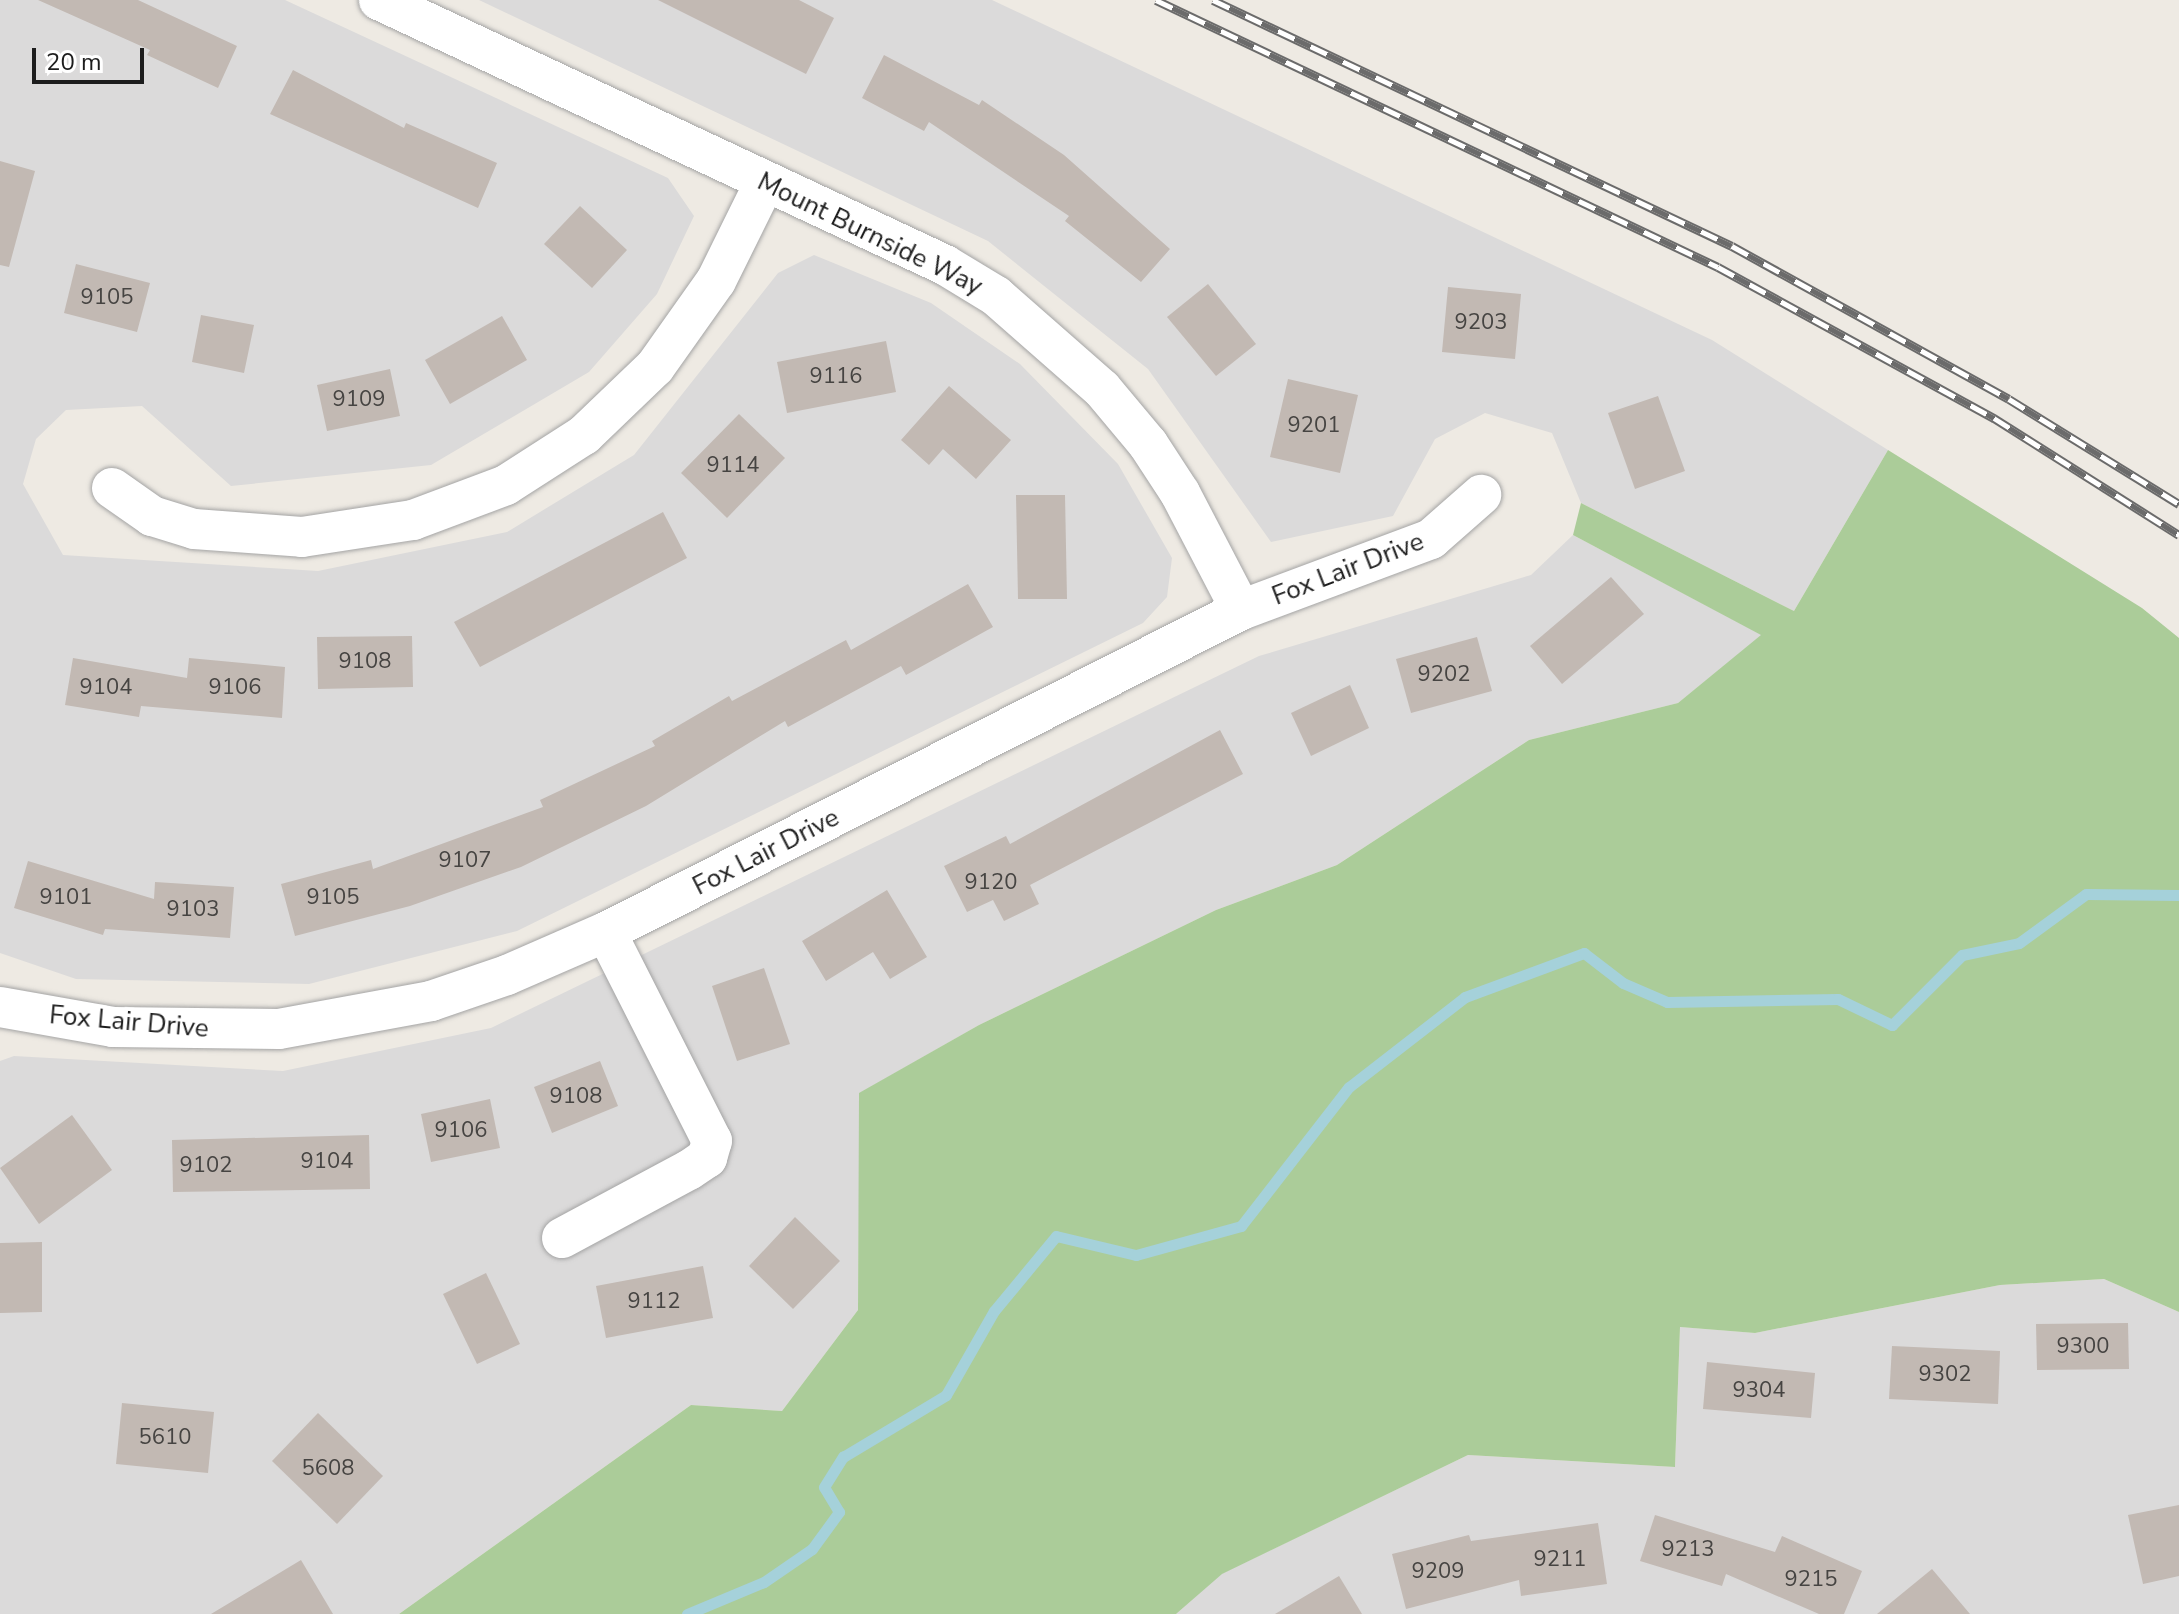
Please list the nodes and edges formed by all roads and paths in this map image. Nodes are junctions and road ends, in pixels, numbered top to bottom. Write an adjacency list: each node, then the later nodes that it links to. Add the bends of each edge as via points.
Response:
1 (379, 0): 2 (street, Mount Burnside Way)
2 (765, 182): 3 (street, via 716,281 655,367 584,435 506,485 413,520 302,537 194,529 152,516); 5 (street, Mount Burnside Way, via 945,265 1049,337 1148,444)
3 (112, 488)
4 (1481, 495): 5 (street, Fox Lair Drive, via 1431,539)
5 (1241, 610): 6 (street, Fox Lair Drive)
6 (606, 932): 7 (street, Fox Lair Drive, via 431,1001 294,1027 113,1027); 8 (street, via 712,1141 707,1158 689,1170)
7 (0, 1007)
8 (562, 1238)

